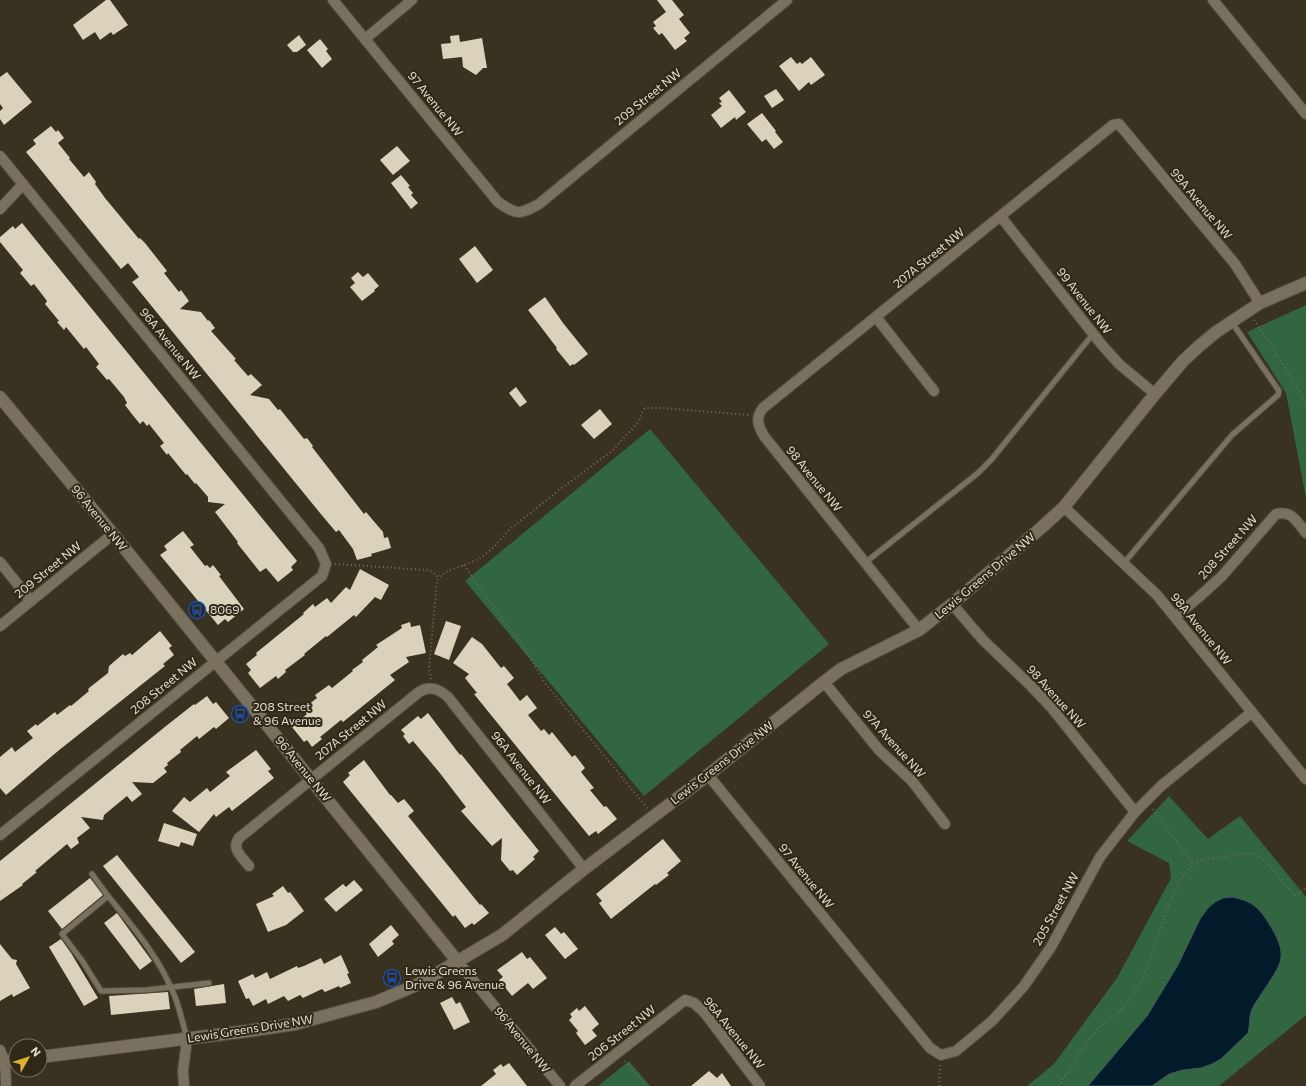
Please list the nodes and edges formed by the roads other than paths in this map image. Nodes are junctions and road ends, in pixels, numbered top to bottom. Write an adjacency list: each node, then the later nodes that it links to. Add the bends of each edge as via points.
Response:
1 (333, 0): 5 (street, 97 Avenue NW)
2 (412, 0): 5 (street)
3 (787, 0): 11 (street, 209 Street NW, via 539,204)
4 (1213, 0): 6 (street)
5 (365, 38): 11 (street, 97 Avenue NW, via 498,202 513,211)
6 (1306, 114)
7 (1119, 124): 12 (street, 207A Street NW, via 1113,125); 14 (street, 99A Avenue NW, via 1235,264)
8 (0, 156): 9 (street, 96A Avenue NW)
9 (23, 184): 10 (street); 28 (street, 96A Avenue NW, via 319,548)
10 (0, 209)
11 (524, 212)
12 (1000, 217): 15 (street, 207A Street NW); 17 (street, 99 Avenue NW)
13 (1306, 283): 14 (street, Lewis Greens Drive NW)
14 (1260, 303): 16 (street, Lewis Greens Drive NW)
15 (876, 317): 18 (street); 21 (street, 207A Street NW, via 767,404)
16 (1231, 321): 19 (street, Lewis Greens Drive NW, via 1183,361); 27 (lane, via 1279,392 1278,395 1232,435)
17 (1093, 334): 19 (street, 99 Avenue NW, via 1119,364); 26 (lane, via 991,460 933,510)
18 (934, 391)
19 (1155, 394): 22 (street, Lewis Greens Drive NW)
20 (0, 397): 24 (street, 96 Avenue NW)
21 (758, 416): 26 (street, 98 Avenue NW, via 758,426 764,436)
22 (1064, 507): 27 (street, 98A Avenue NW); 30 (street, Lewis Greens Drive NW)
23 (1306, 533): 31 (street, 208 Street NW, via 1295,519 1286,513 1276,514 1222,576)
24 (113, 534): 29 (street, 209 Street NW); 34 (street, 96 Avenue NW)
25 (0, 562): 29 (street)
26 (866, 562): 33 (street, 98 Avenue NW)
27 (1124, 563): 31 (street, 98A Avenue NW)
28 (326, 564): 34 (street, 208 Street NW, via 322,576)
29 (31, 601): 32 (street, 209 Street NW)
30 (952, 604): 33 (street, Lewis Greens Drive NW); 41 (street, 98 Avenue NW, via 983,640 1042,697)
31 (1175, 616): 37 (street, 98A Avenue NW)
32 (0, 626)
33 (919, 630): 35 (street, Lewis Greens Drive NW, via 841,669)
34 (216, 661): 39 (street, 96 Avenue NW); 43 (street, 208 Street NW)
35 (824, 682): 38 (street, Lewis Greens Drive NW); 42 (street, 97A Avenue NW, via 880,750 912,781)
36 (433, 688): 39 (street, 207A Street NW, via 419,692); 45 (street, 96A Avenue NW, via 448,697)
37 (1252, 712): 40 (street, 98A Avenue NW); 41 (street, 205 Street NW, via 1161,786)
38 (708, 775): 45 (street, Lewis Greens Drive NW); 53 (street, 97 Avenue NW, via 930,1048)
39 (311, 779): 44 (street, 207A Street NW, via 236,842 236,849); 48 (street, 96 Avenue NW)
40 (1306, 779)
41 (1135, 812): 53 (street, 205 Street NW, via 1100,857 1051,947 1024,986 992,1022 956,1051)
42 (945, 824)
43 (0, 835)
44 (249, 866)
45 (584, 869): 48 (street, Lewis Greens Drive NW, via 502,936)
46 (92, 874): 47 (lane)
47 (108, 896): 50 (lane, via 143,940 162,969); 50 (lane, via 62,934 84,962 101,991)
48 (458, 962): 52 (street, Lewis Greens Drive NW, via 419,984 362,1006 294,1024); 58 (street, 96 Avenue NW)
49 (209, 983): 50 (lane)
50 (170, 987): 52 (lane)
51 (685, 1000): 59 (street, 206 Street NW); 60 (street, 96A Avenue NW, via 694,1002 704,1012)
52 (187, 1039): 54 (street, Lewis Greens Drive NW); 57 (street, via 182,1071)
53 (941, 1055)
54 (48, 1056)
55 (5, 1059): 56 (street)
56 (6, 1086)
57 (184, 1086)
58 (560, 1086)
59 (576, 1086)
60 (760, 1086)

